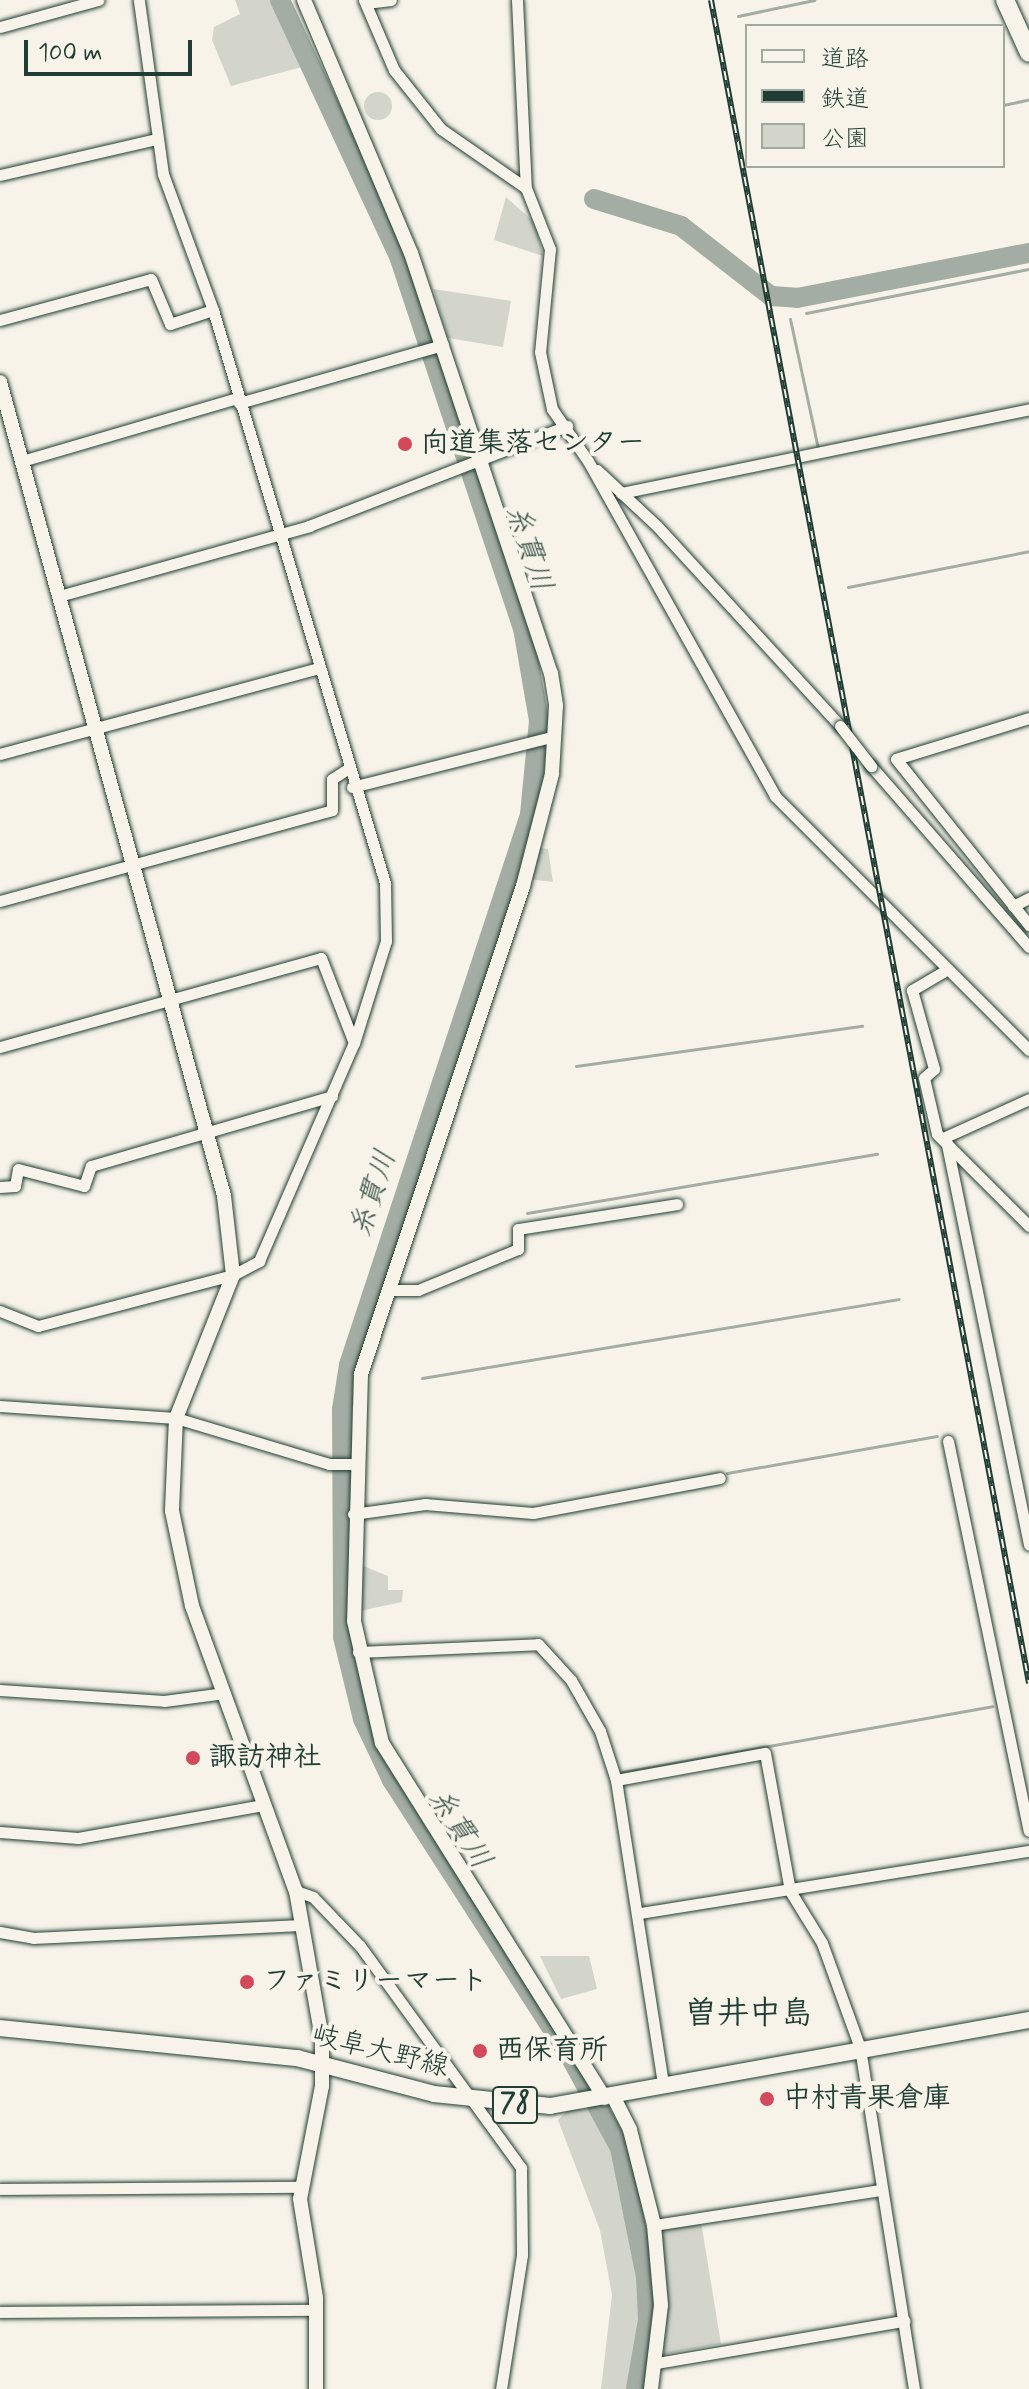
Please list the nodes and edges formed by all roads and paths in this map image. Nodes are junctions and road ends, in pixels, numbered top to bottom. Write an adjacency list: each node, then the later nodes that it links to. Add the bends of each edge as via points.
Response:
1 (98, 0): 8 (street)
2 (139, 0): 10 (street)
3 (304, 0): 15 (street)
4 (391, 0): 7 (street)
5 (517, 0): 12 (street)
6 (1005, 0): 9 (highway)
7 (365, 2): 12 (street, via 394,70 441,129)
8 (0, 27)
9 (1029, 53)
10 (156, 139): 11 (street); 13 (street)
11 (0, 175)
12 (527, 190): 19 (street, via 550,249 552,283 540,352 552,409)
13 (213, 310): 14 (street, via 170,324 151,279); 17 (street)
14 (0, 320)
15 (433, 348): 17 (street); 20 (street)
16 (0, 382): 21 (street)
17 (238, 400): 21 (street); 24 (street)
18 (1029, 409): 23 (street)
19 (567, 426): 20 (street); 22 (street)
20 (476, 460): 24 (street); 29 (street, via 551,673)
21 (22, 461): 25 (street)
22 (588, 461): 23 (street); 39 (street, via 775,796)
23 (621, 493): 38 (street, bridge, via 840,726)
24 (282, 535): 25 (street); 26 (street)
25 (59, 596): 28 (street)
26 (319, 668): 28 (street); 31 (street)
27 (1029, 718): 36 (street, via 896,759)
28 (96, 730): 30 (street); 33 (street)
29 (544, 738): 32 (street); 52 (street, via 523,886)
30 (0, 754)
31 (346, 770): 32 (street); 33 (street, via 332,779 332,810)
32 (352, 787): 41 (street, via 388,904 381,960)
33 (134, 865): 35 (street); 40 (street)
34 (1029, 898): 36 (street)
35 (0, 901)
36 (1013, 906): 37 (street)
37 (1029, 925)
38 (1029, 947)
39 (948, 969): 43 (street); 47 (street, via 912,990 934,1069 924,1078)
40 (171, 1000): 41 (street, via 321,958); 42 (street); 46 (street)
41 (354, 1043): 44 (street)
42 (0, 1047)
43 (1029, 1050)
44 (332, 1096): 46 (street); 51 (street, via 264,1251)
45 (1029, 1099): 47 (street)
46 (209, 1135): 48 (street, via 91,1166 84,1186 18,1169 15,1186); 51 (street)
47 (944, 1139): 50 (street); 60 (street)
48 (0, 1187)
49 (677, 1204): 52 (street, via 518,1229 518,1249 418,1290)
50 (1029, 1226)
51 (233, 1275): 53 (street, via 38,1326); 55 (street)
52 (387, 1290): 57 (street, via 361,1374)
53 (0, 1311)
54 (0, 1406): 55 (street)
55 (176, 1418): 57 (street); 63 (street, via 171,1468 177,1550)
56 (948, 1441): 66 (street)
57 (345, 1464): 59 (street)
58 (720, 1478): 59 (street, via 533,1513 425,1504)
59 (353, 1514): 61 (street)
60 (1029, 1545)
61 (358, 1652): 64 (street, via 538,1644 590,1709); 79 (street, via 382,1743)
62 (0, 1690): 63 (street, via 164,1701)
63 (224, 1693): 65 (street)
64 (616, 1780): 70 (street, via 765,1753); 71 (street)
65 (263, 1805): 67 (street, via 78,1838); 69 (street)
66 (1029, 1831)
67 (0, 1832)
68 (1029, 1851): 70 (street)
69 (296, 1891): 72 (street); 80 (street, via 313,1897 360,1946)
70 (790, 1891): 71 (street); 76 (street, via 822,1943)
71 (640, 1913): 78 (street, via 637,1946)
72 (301, 1925): 73 (street, via 33,1938); 77 (street)
73 (0, 1932)
74 (1029, 2020): 76 (main road, 岐阜大野線 / 78)
75 (0, 2028): 77 (main road, 岐阜大野線 / 78)
76 (860, 2048): 78 (main road, 岐阜大野線 / 78); 83 (street)
77 (324, 2064): 80 (main road, 岐阜大野線 / 78); 81 (street)
78 (663, 2085): 79 (main road, 岐阜大野線 / 78)
79 (609, 2097): 80 (main road, 岐阜大野線 / 78, via 550,2106); 84 (street, via 630,2130)
80 (470, 2099): 90 (street, via 521,2168 522,2255)
81 (300, 2187): 82 (street); 85 (street)
82 (0, 2189)
83 (881, 2190): 84 (street); 87 (street)
84 (654, 2225): 88 (street, via 661,2305)
85 (316, 2310): 86 (street); 89 (street)
86 (0, 2312)
87 (904, 2321): 88 (street); 92 (street)
88 (657, 2363): 91 (street)
89 (316, 2389)
90 (501, 2389)
91 (651, 2389)
92 (914, 2389)

